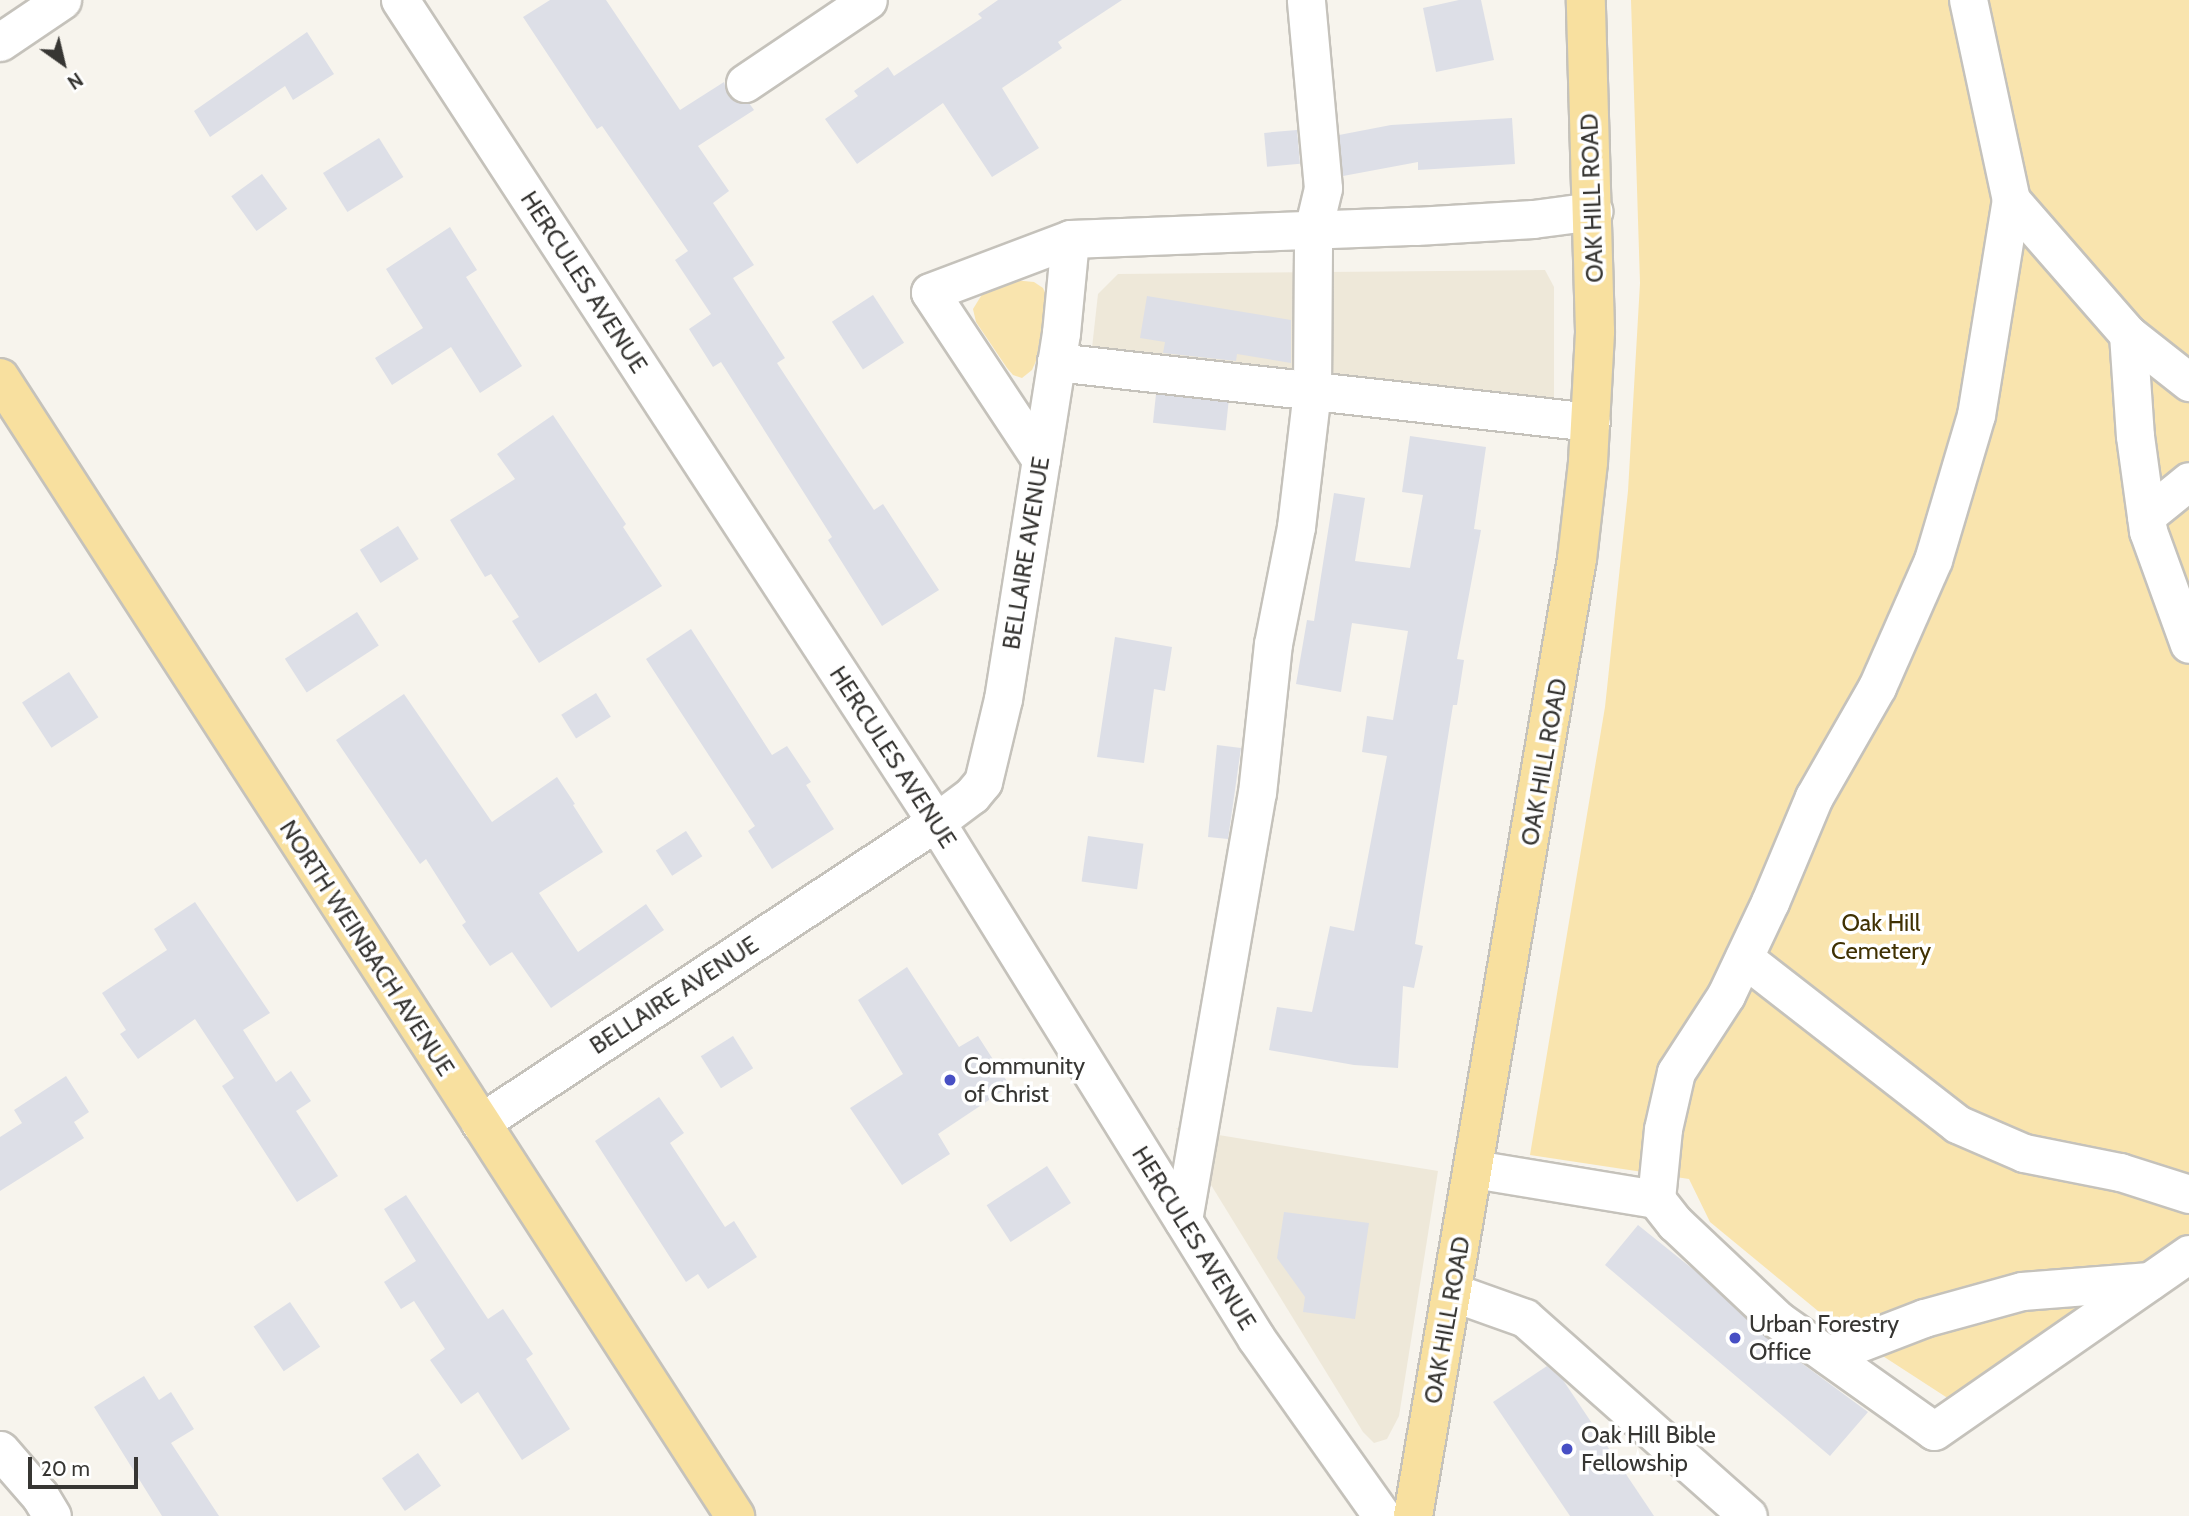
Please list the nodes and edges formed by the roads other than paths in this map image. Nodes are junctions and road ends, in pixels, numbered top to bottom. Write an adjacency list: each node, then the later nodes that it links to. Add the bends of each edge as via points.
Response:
1 (62, 0): 7 (street)
2 (400, 0): 23 (street, HERCULES AVENUE)
3 (868, 0): 8 (street)
4 (1306, 0): 11 (street, via 1323,188)
5 (1586, 0): 10 (main road, OAK HILL ROAD)
6 (1968, 0): 9 (street)
7 (0, 42)
8 (745, 83)
9 (2011, 200): 13 (street); 24 (street, via 1976,415 1933,560 1877,687 1814,797)
10 (1593, 211): 11 (street, via 1533,219); 18 (main road, OAK HILL ROAD)
11 (1313, 230): 12 (street); 17 (street)
12 (1070, 239): 14 (street, BELLAIRE AVENUE); 19 (street, via 930,292)
13 (2128, 334): 16 (street); 21 (street)
14 (1056, 362): 17 (street); 19 (street, BELLAIRE AVENUE)
15 (0, 379): 25 (main road, NORTH WEINBACH AVENUE)
16 (2189, 382)
17 (1312, 390): 18 (street); 29 (street, via 1296,527 1273,644 1257,793)
18 (1591, 422): 26 (main road, OAK HILL ROAD, via 1566,640)
19 (1041, 460): 23 (street, BELLAIRE AVENUE, via 988,768 972,795)
20 (2189, 481): 21 (street)
21 (2146, 516): 22 (street)
22 (2189, 644)
23 (936, 822): 25 (street, BELLAIRE AVENUE); 29 (street, HERCULES AVENUE)
24 (1744, 958): 27 (street, via 1957,1124 2024,1153 2120,1172); 28 (street, via 1676,1072 1663,1129)
25 (480, 1123): 36 (main road, NORTH WEINBACH AVENUE)
26 (1474, 1169): 28 (street); 32 (main road, OAK HILL ROAD)
27 (2189, 1194)
28 (1656, 1199): 33 (street, via 1675,1223 1778,1320)
29 (1183, 1220): 37 (street, HERCULES AVENUE, via 1256,1338)
30 (2189, 1254): 31 (street)
31 (2151, 1281): 33 (street, via 2021,1291 1924,1318); 33 (street, via 1934,1431)
32 (1452, 1292): 38 (main road, OAK HILL ROAD); 39 (street, via 1525,1318)
33 (1828, 1355)
34 (0, 1450): 35 (street)
35 (52, 1516)
36 (735, 1516)
37 (1382, 1516)
38 (1413, 1516)
39 (1748, 1516)

